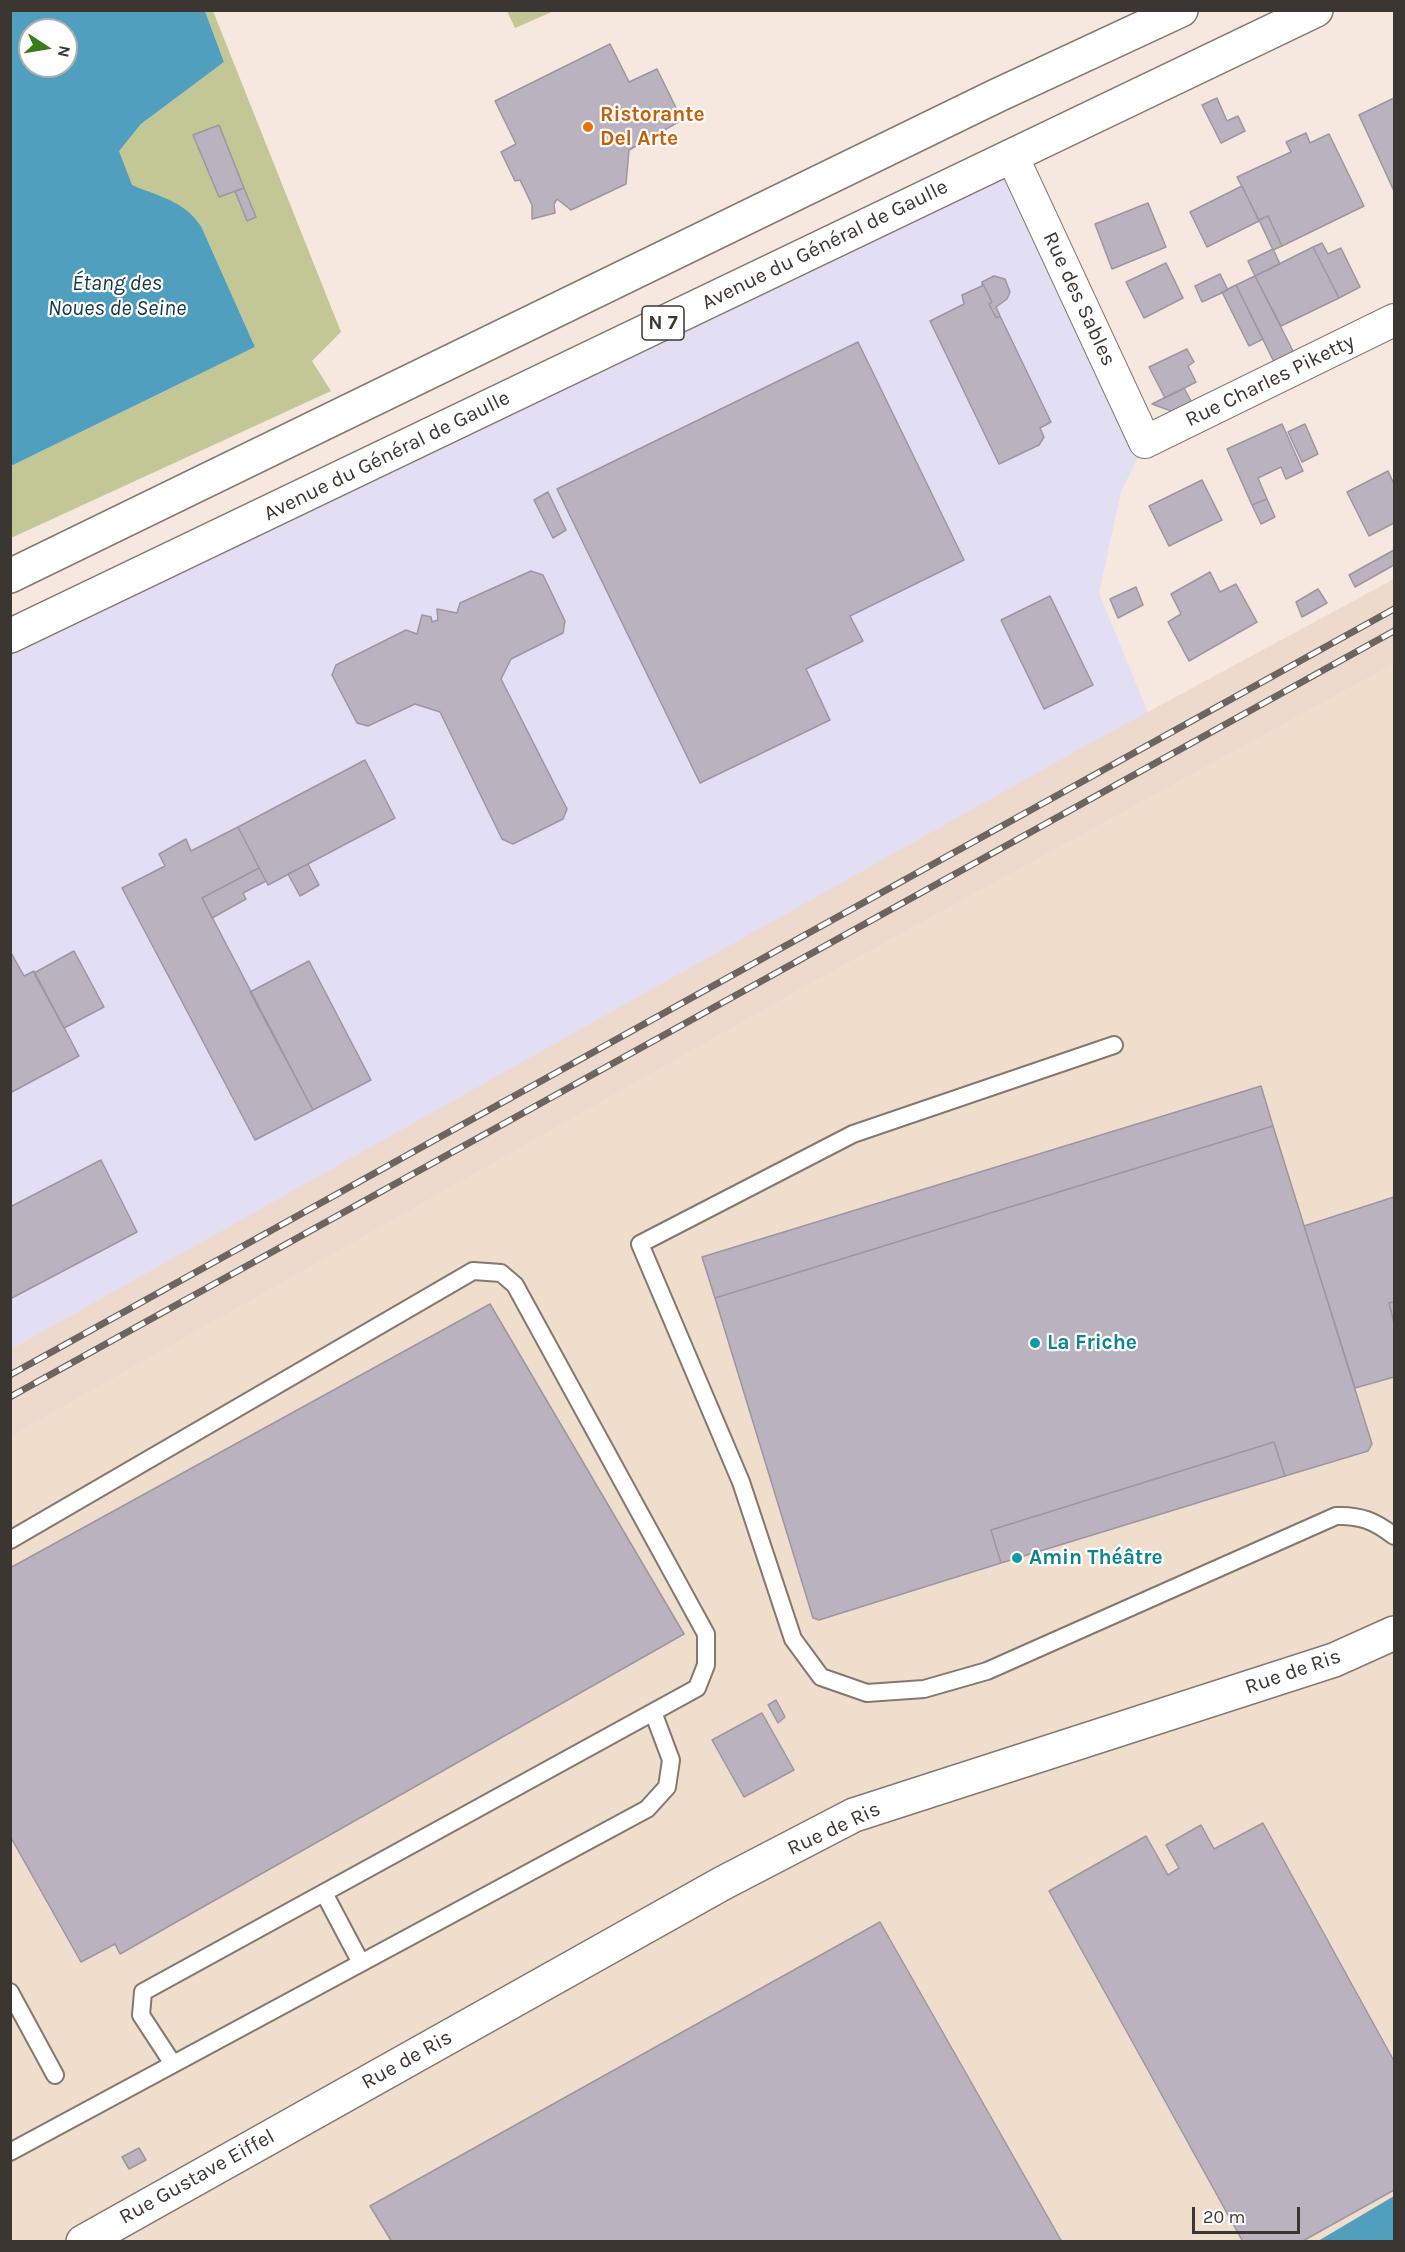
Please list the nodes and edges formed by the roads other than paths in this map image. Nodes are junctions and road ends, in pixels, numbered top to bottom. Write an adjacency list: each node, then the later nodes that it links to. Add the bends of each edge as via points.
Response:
1 (1181, 10): 6 (main road)
2 (1316, 10): 3 (main road, Avenue du Général de Gaulle / N 7)
3 (1012, 156): 5 (street, Rue des Sables); 7 (main road, Avenue du Général de Gaulle / N 7)
4 (1395, 320): 5 (street, Rue Charles Piketty)
5 (1145, 442)
6 (10, 576)
7 (10, 636)
8 (1114, 1046): 9 (lane, via 853,1134 640,1244 741,1482 794,1639 821,1677 867,1693 924,1689 987,1671 1336,1516 1358,1515)
9 (1395, 1536)
10 (10, 1540): 12 (lane, via 473,1271 501,1273 515,1285 706,1634 706,1665 697,1688)
11 (1395, 1633): 18 (main road, Rue de Ris, via 1334,1660 854,1815 723,1883)
12 (653, 1712): 13 (lane); 14 (lane, via 671,1761 667,1787 647,1809)
13 (324, 1893): 14 (lane); 16 (lane, via 143,1992 141,2015)
14 (362, 1963): 16 (lane)
15 (10, 1992): 17 (lane)
16 (173, 2064): 19 (lane)
17 (55, 2075)
18 (312, 2113): 20 (main road, Rue Gustave Eiffel)
19 (10, 2152)
20 (82, 2241)

